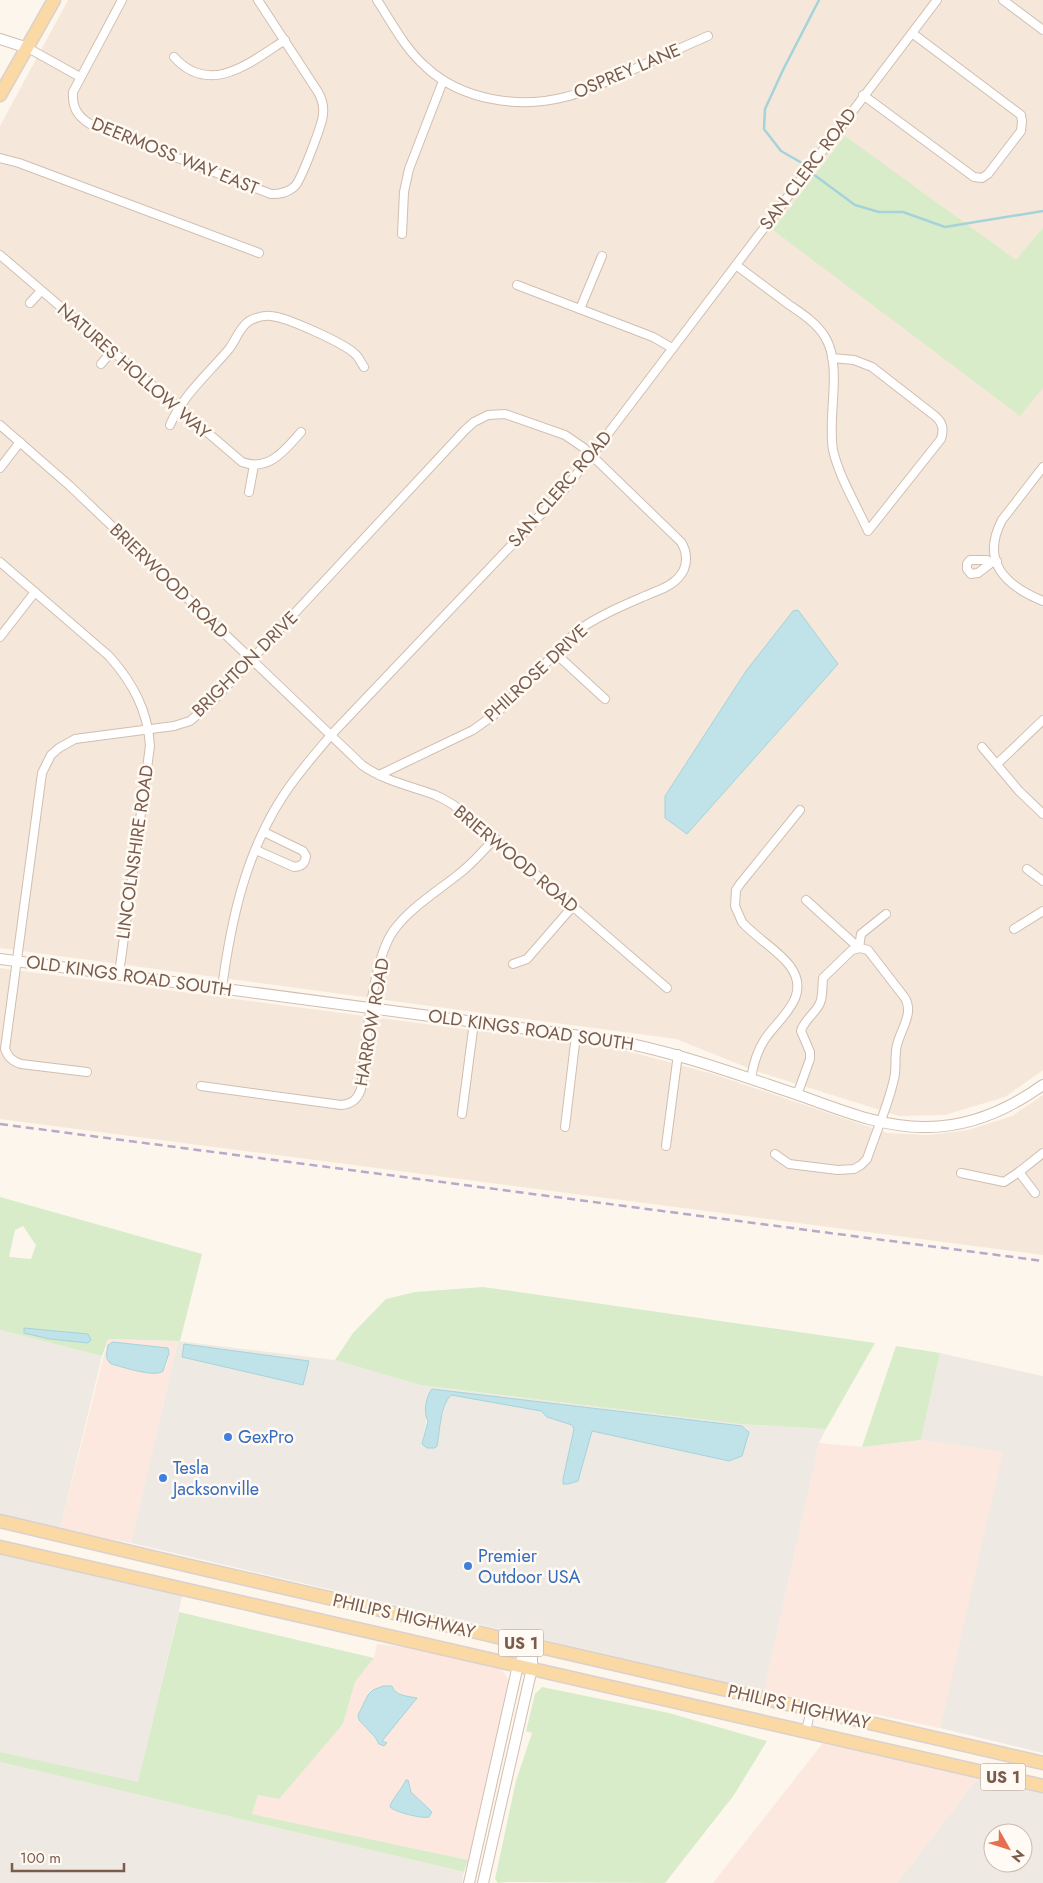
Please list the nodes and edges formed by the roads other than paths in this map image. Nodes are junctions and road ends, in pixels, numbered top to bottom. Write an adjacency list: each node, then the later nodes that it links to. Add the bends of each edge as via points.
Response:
1 (54, 0): 12 (main road)
2 (122, 0): 14 (street)
3 (258, 0): 11 (street)
4 (377, 0): 15 (street, OSPREY LANE, via 409,49)
5 (937, 0): 8 (street, SAN CLERC ROAD)
6 (1003, 0): 7 (street)
7 (1043, 30)
8 (912, 33): 17 (street, SAN CLERC ROAD); 17 (street, via 1020,115 1021,131 988,174 982,178 974,177)
9 (708, 36): 15 (street, OSPREY LANE, via 586,91 545,101 479,96)
10 (0, 39): 12 (street)
11 (285, 40): 13 (street, via 226,74 201,74 184,68); 14 (street, DEERMOSS WAY EAST, via 318,92 324,115 299,182 285,193 270,194 90,124 80,116 73,103 73,92)
12 (28, 48): 14 (street); 16 (main road)
13 (174, 57)
14 (80, 77)
15 (443, 81): 19 (street, via 409,169 404,192)
16 (0, 95)
17 (863, 96): 23 (street, SAN CLERC ROAD)
18 (0, 158): 20 (street)
19 (402, 234)
20 (259, 253)
21 (0, 256): 25 (street, NATURES HOLLOW WAY)
22 (602, 256): 27 (street)
23 (736, 265): 28 (street, SAN CLERC ROAD); 30 (street, via 816,326 825,337)
24 (517, 285): 27 (street)
25 (41, 291): 26 (street); 29 (street, NATURES HOLLOW WAY)
26 (30, 302)
27 (580, 309): 28 (street, via 653,337)
28 (672, 348): 38 (street, SAN CLERC ROAD)
29 (112, 351): 31 (street); 33 (street, NATURES HOLLOW WAY)
30 (832, 358): 30 (street, via 834,452 868,531 941,439 943,431 935,416 872,367 854,360)
31 (101, 364)
32 (364, 367): 33 (street, via 355,354 326,337 282,319 260,317 248,322)
33 (177, 408): 35 (street); 39 (street, NATURES HOLLOW WAY, via 236,459)
34 (0, 425): 37 (street, BRIERWOOD ROAD)
35 (170, 425)
36 (301, 432): 39 (street, via 276,458)
37 (20, 442): 41 (street); 49 (street, BRIERWOOD ROAD)
38 (592, 456): 44 (street, BRIGHTON DRIVE, via 681,542 685,548); 49 (street, BRIGHTON DRIVE, via 565,435 517,417 488,415 474,422); 53 (street, SAN CLERC ROAD, via 563,491)
39 (254, 465): 42 (street)
40 (1043, 467): 46 (street, via 1005,516 998,528 994,548 994,562 1014,587)
41 (0, 468)
42 (249, 492)
43 (0, 562): 45 (street, LINCOLNSHIRE ROAD)
44 (685, 564): 48 (street, PHILROSE DRIVE, via 683,572 672,584 591,620)
45 (35, 592): 47 (street); 52 (street, LINCOLNSHIRE ROAD, via 119,667 142,705)
46 (1043, 601)
47 (0, 637)
48 (555, 653): 50 (street); 56 (street, PHILROSE DRIVE, via 485,722)
49 (252, 660): 52 (street, BRIGHTON DRIVE, via 207,708 190,721); 53 (street, BRIERWOOD ROAD)
50 (604, 699)
51 (1043, 720): 55 (street)
52 (149, 730): 71 (street, BRIGHTON DRIVE, via 75,739 59,748 46,764 42,773); 73 (street, LINCOLNSHIRE ROAD, via 150,746)
53 (331, 736): 56 (street, BRIERWOOD ROAD, via 362,765); 59 (street, SAN CLERC ROAD, via 285,794)
54 (982, 747): 55 (street)
55 (997, 764): 58 (street, via 1018,791)
56 (379, 775): 60 (street, BRIERWOOD ROAD, via 454,805)
57 (800, 810): 81 (street, via 740,884 735,900 742,922 786,961 793,971 797,988 791,1007 765,1039)
58 (1043, 814)
59 (264, 832): 61 (street, SAN CLERC ROAD); 61 (street, via 303,851 305,863 294,867)
60 (495, 838): 65 (street, BRIERWOOD ROAD); 76 (street, HARROW ROAD, via 473,862 424,900 395,928 386,941 379,964)
61 (256, 850): 74 (street, SAN CLERC ROAD, via 233,919)
62 (1027, 869): 63 (street)
63 (1043, 881)
64 (806, 900): 69 (street)
65 (573, 906): 72 (street, via 526,960); 75 (street, BRIERWOOD ROAD)
66 (1043, 911): 68 (street)
67 (886, 914): 69 (street, via 861,934)
68 (1014, 929)
69 (859, 948): 84 (street, via 852,950 823,978 819,1005 802,1026 810,1059); 86 (street, via 868,950 908,1003 909,1012 896,1049 895,1078)
70 (0, 959): 71 (street, OLD KINGS ROAD SOUTH)
71 (17, 961): 73 (street, OLD KINGS ROAD SOUTH); 80 (street, BRIGHTON DRIVE, via 5,1049 8,1056 21,1064)
72 (513, 964)
73 (119, 974): 74 (street, OLD KINGS ROAD SOUTH)
74 (222, 988): 76 (street, OLD KINGS ROAD SOUTH)
75 (667, 988)
76 (372, 1008): 77 (street, OLD KINGS ROAD SOUTH); 82 (street, HARROW ROAD, via 361,1089 353,1101 341,1105)
77 (474, 1022): 78 (street, OLD KINGS ROAD SOUTH); 85 (street)
78 (576, 1035): 79 (street, OLD KINGS ROAD SOUTH); 87 (street)
79 (678, 1054): 81 (street, OLD KINGS ROAD SOUTH); 88 (street)
80 (87, 1072)
81 (751, 1079): 84 (street, OLD KINGS ROAD SOUTH)
82 (201, 1086)
83 (1042, 1089): 86 (street, OLD KINGS ROAD SOUTH, via 973,1121 926,1127)
84 (797, 1095): 86 (street, OLD KINGS ROAD SOUTH)
85 (462, 1114)
86 (880, 1122): 90 (street, via 867,1158 854,1169 789,1164)
87 (565, 1126)
88 (666, 1146)
89 (1043, 1153): 91 (street)
90 (775, 1154)
91 (1019, 1172): 92 (street, via 1004,1182); 93 (street)
92 (961, 1173)
93 (1035, 1193)
94 (0, 1521): 96 (main road, PHILIPS HIGHWAY / US 1)
95 (0, 1546): 97 (main road, PHILIPS HIGHWAY / US 1)
96 (190, 1566): 97 (main road); 98 (main road, PHILIPS HIGHWAY / US 1)
97 (171, 1585): 99 (main road, PHILIPS HIGHWAY / US 1)
98 (391, 1613): 99 (main road); 100 (main road, PHILIPS HIGHWAY / US 1)
99 (386, 1634): 101 (main road, PHILIPS HIGHWAY / US 1)
100 (532, 1646): 101 (street); 102 (street); 103 (main road, PHILIPS HIGHWAY / US 1)
101 (518, 1665): 102 (main road, PHILIPS HIGHWAY / US 1); 109 (street)
102 (532, 1668): 104 (main road, PHILIPS HIGHWAY / US 1); 110 (street)
103 (811, 1710): 104 (street); 105 (main road, PHILIPS HIGHWAY / US 1)
104 (806, 1731): 107 (main road, PHILIPS HIGHWAY / US 1)
105 (967, 1745): 106 (main road, PHILIPS HIGHWAY / US 1); 107 (main road)
106 (1043, 1763)
107 (962, 1767): 108 (main road, PHILIPS HIGHWAY / US 1)
108 (1043, 1786)
109 (469, 1883)
110 (483, 1883)

